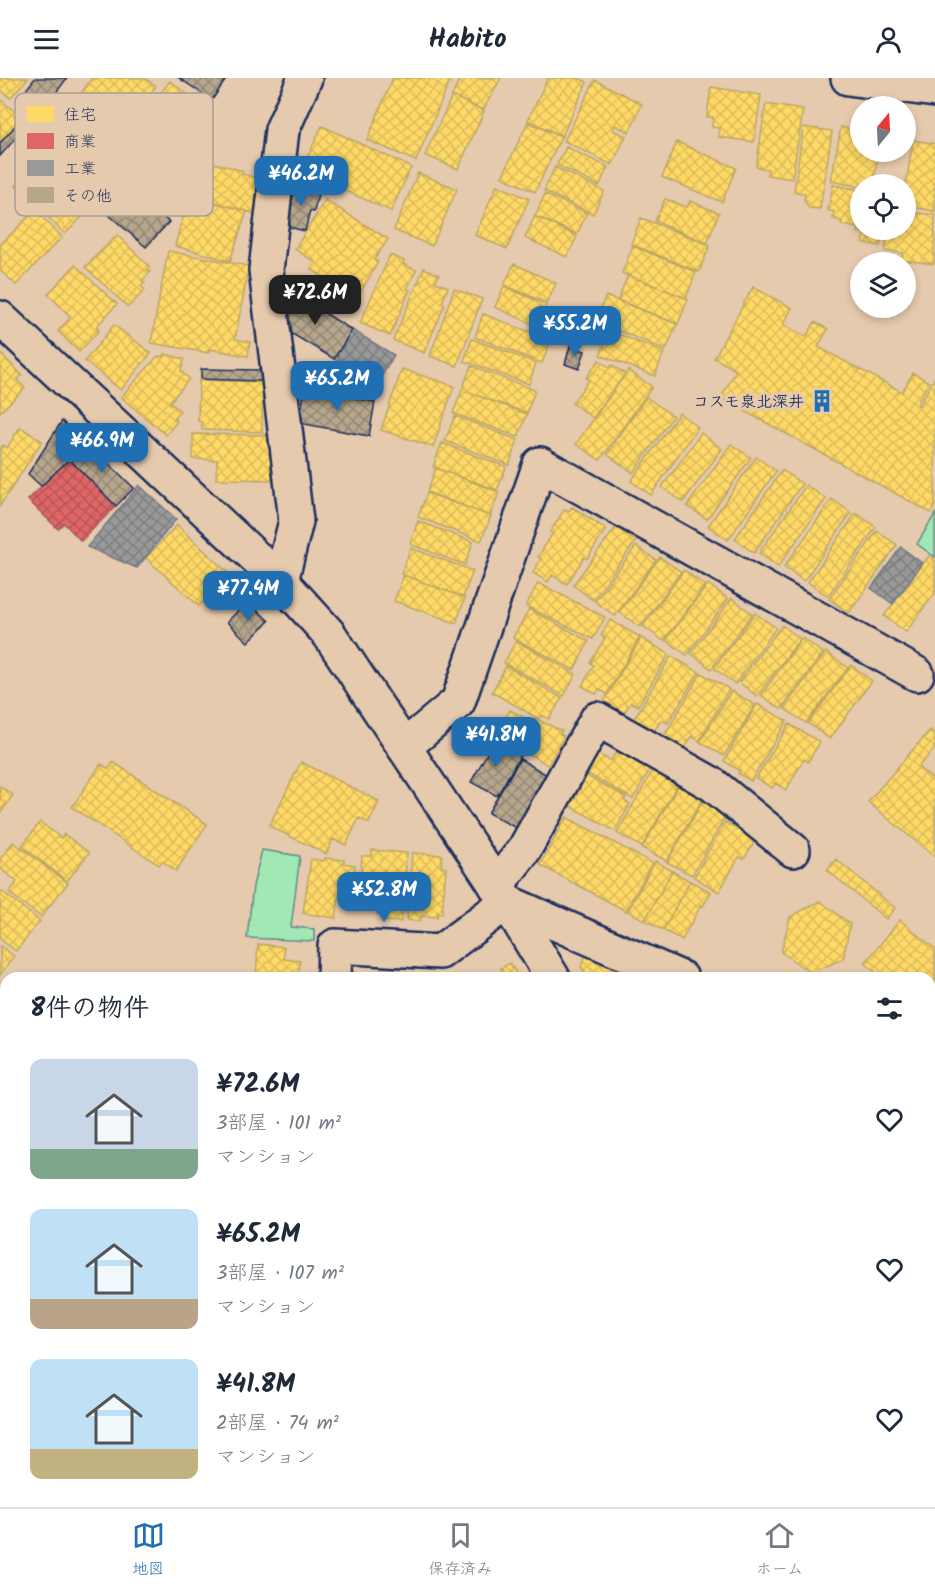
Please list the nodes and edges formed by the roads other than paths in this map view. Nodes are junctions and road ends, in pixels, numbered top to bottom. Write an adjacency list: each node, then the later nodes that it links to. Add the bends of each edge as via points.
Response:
1 (305, 78): 5 (street, via 282,130 266,270 296,521)
2 (848, 78): 3 (street)
3 (935, 90)
4 (0, 318): 5 (street)
5 (281, 582): 7 (street, via 329,634)
6 (917, 674): 7 (street, via 540,464 458,702)
7 (404, 747): 9 (street)
8 (792, 850): 9 (street, via 712,784 597,719)
9 (501, 894): 10 (street, via 440,952 335,946); 11 (street); 12 (street)
10 (334, 972)
11 (549, 972)
12 (668, 972)

